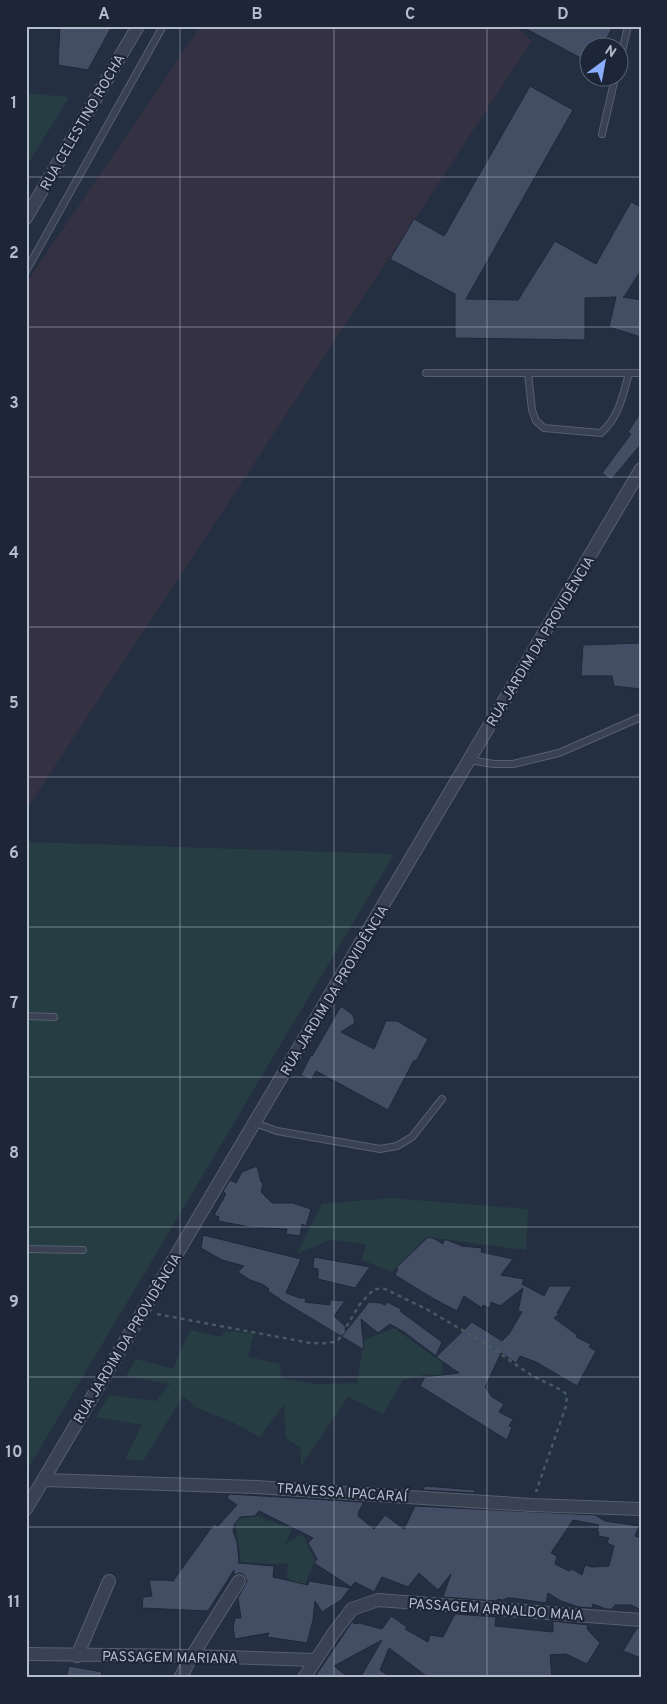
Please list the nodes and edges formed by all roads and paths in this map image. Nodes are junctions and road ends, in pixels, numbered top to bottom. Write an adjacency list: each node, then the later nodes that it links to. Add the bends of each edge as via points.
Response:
1 (138, 26): 5 (street, RUA CELESTINO ROCHA)
2 (163, 26): 6 (lane)
3 (613, 88): 4 (lane)
4 (602, 134)
5 (26, 218)
6 (26, 271)
7 (426, 373): 8 (lane)
8 (528, 373): 9 (lane); 9 (lane, via 532,410 536,421 544,428 601,433 616,416)
9 (629, 373): 10 (lane)
10 (641, 373)
11 (641, 469): 13 (street, RUA JARDIM DA PROVIDÊNCIA)
12 (641, 717): 13 (lane, via 559,753 514,764)
13 (469, 760): 17 (street, RUA JARDIM DA PROVIDÊNCIA)
14 (26, 1016): 15 (lane)
15 (54, 1017)
16 (442, 1099): 17 (lane, via 412,1138 397,1146 380,1149 277,1131)
17 (255, 1123): 20 (street, RUA JARDIM DA PROVIDÊNCIA)
18 (26, 1249): 19 (lane)
19 (83, 1250)
20 (143, 1311): 21 (street, RUA JARDIM DA PROVIDÊNCIA); 22 (path, via 310,1343 334,1343 360,1304 374,1290 385,1289 428,1310 567,1395)
21 (44, 1480): 22 (street, TRAVESSA IPACARAÍ, via 256,1487); 24 (street, RUA JARDIM DA PROVIDÊNCIA)
22 (532, 1505): 23 (street, TRAVESSA IPACARAÍ)
23 (641, 1509)
24 (26, 1510)
25 (109, 1581): 29 (street)
26 (239, 1582): 30 (street)
27 (641, 1620): 31 (street, PASSAGEM ARNALDO MAIA, via 378,1600 352,1609)
28 (26, 1654): 29 (street, PASSAGEM MARIANA)
29 (77, 1656): 30 (street, PASSAGEM MARIANA)
30 (192, 1656): 31 (street, PASSAGEM MARIANA); 32 (street)
31 (315, 1660): 33 (street)
32 (180, 1678)
33 (304, 1678)

